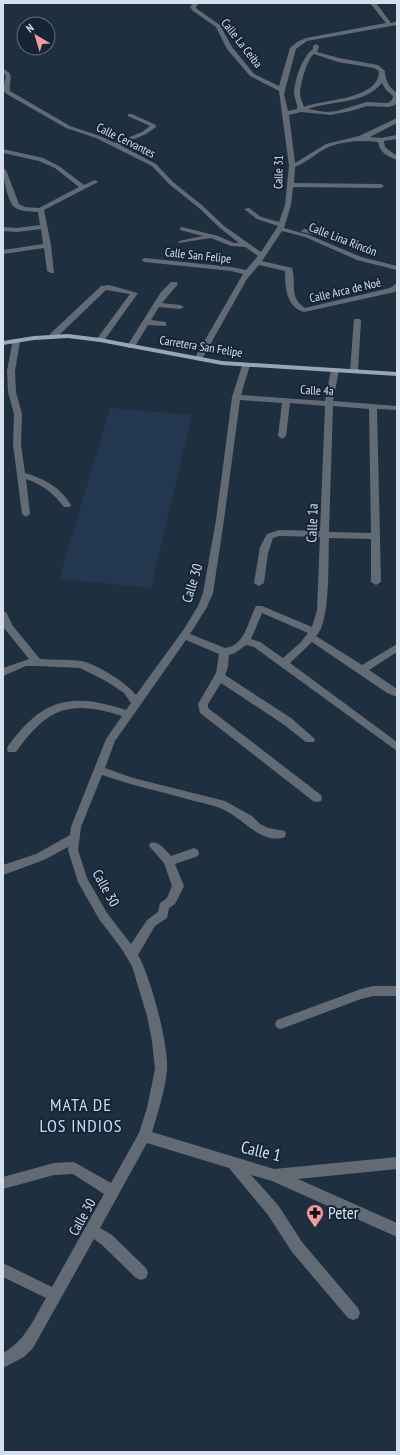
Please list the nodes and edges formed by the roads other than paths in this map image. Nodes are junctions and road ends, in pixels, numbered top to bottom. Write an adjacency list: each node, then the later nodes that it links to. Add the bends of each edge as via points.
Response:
1 (196, 3): 9 (street, Calle La Ceiba, via 193,7 195,10 218,26 229,48 252,75)
2 (373, 3): 4 (street)
3 (397, 23): 4 (street, Calle 31)
4 (389, 24): 5 (street, Calle 31)
5 (309, 39): 6 (street, via 316,46); 9 (street, Calle 31, via 293,48)
6 (313, 52): 8 (street, via 338,60 376,66 383,72); 10 (street, via 306,59 297,94)
7 (3, 71): 17 (street, Calle Cervantes, via 9,76 7,92 68,127)
8 (382, 78): 10 (street, via 378,85 360,96 320,103); 10 (street, via 388,89 396,95 389,105 368,104 325,114)
9 (282, 90): 11 (street, Calle 31)
10 (300, 110): 11 (street)
11 (286, 114): 20 (street, Calle 31)
12 (130, 115): 17 (street, via 154,126)
13 (397, 120): 15 (street)
14 (397, 137): 16 (street)
15 (361, 138): 16 (street); 20 (street, via 328,145)
16 (381, 140): 19 (street, via 382,148)
17 (115, 145): 37 (street, Calle Cervantes, via 154,165 222,227)
18 (3, 152): 25 (street, via 41,158)
19 (397, 158)
20 (292, 166): 23 (street, Calle 31)
21 (3, 170): 26 (street, via 16,205 24,209)
22 (95, 182): 25 (street)
23 (290, 185): 24 (street); 29 (street, Calle 31, via 288,205)
24 (381, 186)
25 (83, 187): 26 (street)
26 (41, 210): 28 (street)
27 (247, 210): 29 (street, Calle Lina Rincón)
28 (44, 226): 30 (street, via 17,230); 36 (street)
29 (281, 227): 32 (street, Calle Lina Rincón); 39 (street, Calle 31)
30 (3, 228)
31 (182, 229): 33 (street)
32 (294, 232): 34 (street, via 311,232); 42 (street, Calle Lina Rincón, via 358,259)
33 (210, 236): 35 (street); 37 (street, via 233,245)
34 (333, 237)
35 (181, 242)
36 (48, 245): 38 (street); 43 (street)
37 (247, 245): 39 (street, Calle Cervantes)
38 (3, 252)
39 (262, 256): 41 (street, Calle 31)
40 (145, 260): 44 (street, Calle San Felipe)
41 (257, 262): 44 (street, Calle 31); 46 (street, Calle Arca de Noé, via 289,270 289,292 294,302 304,310)
42 (397, 268)
43 (51, 271)
44 (248, 273): 58 (street, Calle 31)
45 (174, 284): 48 (street)
46 (394, 287): 47 (street)
47 (397, 297)
48 (158, 305): 49 (street); 51 (street)
49 (180, 307)
50 (357, 321): 61 (street)
51 (146, 322): 52 (street); 57 (street)
52 (163, 324)
53 (53, 336): 54 (main road, Carretera San Felipe); 54 (street, via 104,288 134,293); 55 (main road, Carretera San Felipe)
54 (100, 340): 57 (main road, Carretera San Felipe)
55 (16, 341): 56 (main road, Carretera San Felipe); 69 (street, via 11,371 12,392 18,414 17,444)
56 (3, 343)
57 (130, 346): 58 (main road, Carretera San Felipe)
58 (198, 359): 59 (main road, Carretera San Felipe)
59 (246, 365): 60 (main road, Carretera San Felipe); 63 (street, Calle 30)
60 (335, 370): 61 (main road, Carretera San Felipe); 65 (street, Calle 1a)
61 (354, 371): 62 (main road, Carretera San Felipe)
62 (397, 374)
63 (236, 397): 64 (street, Calle 4a); 77 (street, Calle 30, via 212,575 202,607)
64 (286, 401): 65 (street, Calle 4a); 68 (street)
65 (329, 402): 66 (street, Calle 4a); 72 (street, Calle 1a)
66 (373, 406): 67 (street, Calle 4a); 73 (street)
67 (397, 408)
68 (282, 436)
69 (22, 475): 70 (street, via 55,489); 71 (street)
70 (67, 505)
71 (26, 514)
72 (325, 535): 73 (street); 75 (street, via 272,534 265,544); 78 (street, Calle 1a, via 322,610)
73 (376, 536): 74 (street)
74 (376, 582)
75 (259, 583)
76 (3, 614): 82 (street, via 9,628)
77 (184, 635): 81 (street); 88 (street, Calle 30)
78 (313, 635): 79 (street, via 259,608); 83 (street); 84 (street)
79 (246, 641): 81 (street); 83 (street, via 261,646)
80 (397, 647): 84 (street)
81 (224, 652): 86 (street, via 225,661)
82 (37, 662): 85 (street, via 24,663); 88 (street, via 81,665 127,690)
83 (283, 663): 91 (street)
84 (362, 670): 87 (street)
85 (3, 672)
86 (220, 678): 90 (street); 94 (street, via 202,704 203,710)
87 (397, 693)
88 (136, 702): 89 (street, Calle 30)
89 (128, 714): 92 (street, via 97,705 77,703 60,706 29,726); 93 (street, Calle 30, via 111,739)
90 (310, 739)
91 (397, 747)
92 (12, 749)
93 (98, 770): 95 (street, via 133,782 220,804 237,812 256,827); 96 (street, Calle 30)
94 (317, 798)
95 (281, 834)
96 (74, 838): 100 (street, via 40,856); 101 (street, Calle 30, via 73,850 82,880 103,916)
97 (154, 846): 99 (street)
98 (194, 854): 99 (street)
99 (169, 861): 101 (street, via 178,886 171,901 164,906 163,915 151,923)
100 (3, 870)
101 (131, 955): 104 (street, Calle 30, via 137,964 158,1041 160,1069 153,1108)
102 (397, 991): 103 (street, via 373,991 362,994)
103 (281, 1024)
104 (144, 1136): 105 (street, Calle 1); 109 (street, Calle 30)
105 (232, 1162): 107 (street, Calle 1); 115 (street, via 273,1210 297,1247)
106 (397, 1163): 107 (street, Calle 1)
107 (274, 1175): 111 (street)
108 (3, 1183): 109 (street, via 54,1169 74,1168)
109 (114, 1192): 110 (street, Calle 30)
110 (92, 1230): 113 (street, via 107,1240); 114 (street, Calle 30)
111 (397, 1230)
112 (3, 1270): 114 (street)
113 (140, 1273)
114 (55, 1295): 116 (street, Calle 30, via 28,1343 19,1352)
115 (353, 1313)
116 (3, 1360)

